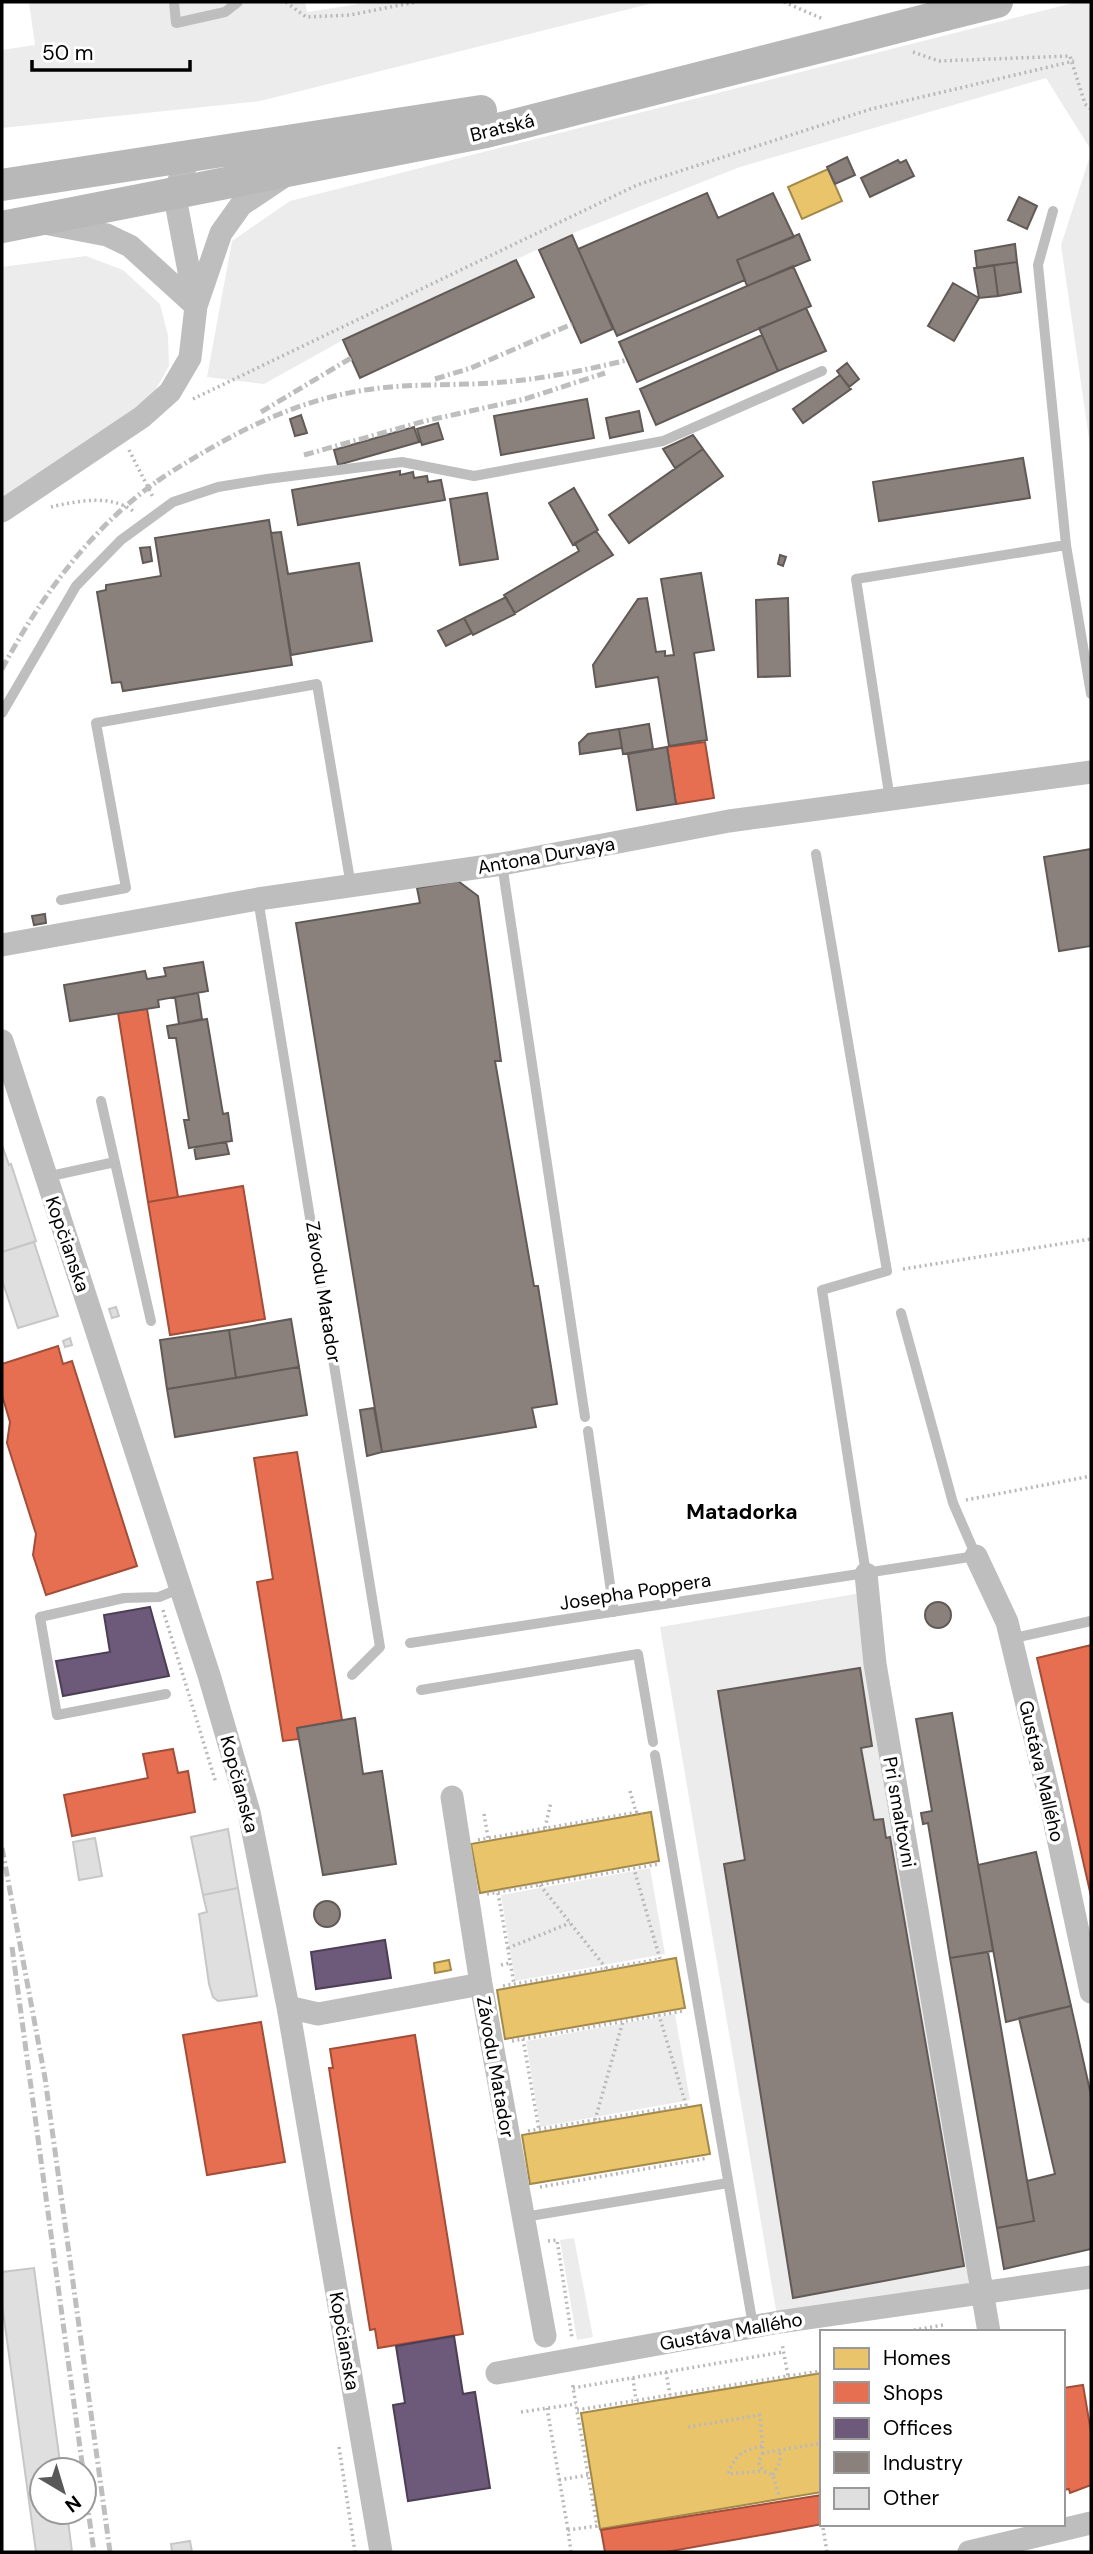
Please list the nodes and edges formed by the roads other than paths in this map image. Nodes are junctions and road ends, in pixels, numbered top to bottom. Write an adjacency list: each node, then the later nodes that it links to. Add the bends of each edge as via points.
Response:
1 (174, 2): 2 (lane, via 176,23 225,12)
2 (238, 2)
3 (997, 2): 4 (main road, Bratská)
4 (938, 9): 5 (main road, Bratská, bridge)
5 (837, 37): 6 (main road, Bratská, via 520,104); 8 (main road, Bratská, via 486,132)
6 (191, 154): 7 (main road, Bratská); 10 (street)
7 (142, 163): 9 (main road, Bratská); 10 (street)
8 (301, 167): 10 (main road, Bratská); 14 (street, via 235,212 221,233)
9 (2, 186)
10 (174, 192): 12 (main road, Bratská); 14 (street)
11 (1053, 211): 17 (lane, via 1038,265)
12 (34, 221): 13 (main road, Bratská); 14 (street, via 123,242)
13 (2, 227)
14 (196, 306): 16 (street, via 190,358 170,392 142,417)
15 (822, 371): 19 (lane, via 663,441 474,476 402,462 218,487 173,502 121,540 76,586)
16 (2, 511)
17 (1066, 545): 18 (lane); 21 (lane, via 856,579)
18 (1091, 694)
19 (2, 713)
20 (1091, 772): 21 (street, Antona Durvaya)
21 (890, 800): 23 (street, Antona Durvaya, via 729,821)
22 (816, 854): 37 (lane, Pri smaltovni, via 887,1271 822,1290)
23 (502, 864): 24 (street, Antona Durvaya); 34 (lane)
24 (351, 886): 25 (street, Antona Durvaya); 26 (lane, via 317,684 96,723 126,888)
25 (258, 899): 27 (street, Antona Durvaya); 43 (lane, Závodu Matador, via 380,1647)
26 (61, 900)
27 (2, 944)
28 (2, 1041): 31 (street, Kopčianska)
29 (101, 1101): 30 (lane)
30 (115, 1162): 31 (lane); 33 (lane)
31 (46, 1177): 38 (street, Kopčianska)
32 (901, 1313): 36 (lane, via 953,1503)
33 (151, 1321)
34 (585, 1417)
35 (587, 1431): 39 (lane)
36 (976, 1556): 37 (lane, Josepha Poppera); 41 (street, Gustáva Mallého)
37 (866, 1574): 39 (lane, Josepha Poppera); 55 (street, Pri smaltovni, via 875,1664)
38 (181, 1588): 45 (lane, via 159,1597 124,1598 40,1617 57,1715); 51 (street, Kopčianska, via 249,1812)
39 (614, 1612): 42 (lane, Josepha Poppera)
40 (1091, 1620): 41 (lane)
41 (1010, 1639): 50 (street, Gustáva Mallého)
42 (410, 1643)
43 (352, 1675)
44 (421, 1690): 46 (lane, via 638,1654)
45 (166, 1694)
46 (653, 1742)
47 (655, 1755): 52 (lane)
48 (452, 1797): 49 (street, Závodu Matador, via 468,1898)
49 (490, 1985): 51 (street, via 317,2014); 53 (street, Závodu Matador, via 492,2044)
50 (1091, 1992)
51 (288, 2007): 62 (street, Kopčianska)
52 (728, 2183): 53 (lane); 56 (lane)
53 (524, 2217): 58 (street, Závodu Matador)
54 (1091, 2277): 55 (street, Gustáva Mallého)
55 (982, 2295): 57 (street, Pri smaltovni); 59 (street, Gustáva Mallého, via 779,2322)
56 (751, 2314)
57 (989, 2330)
58 (545, 2336)
59 (497, 2373)
60 (1091, 2523): 61 (street)
61 (1024, 2531): 63 (street)
62 (381, 2552)
63 (969, 2552)

